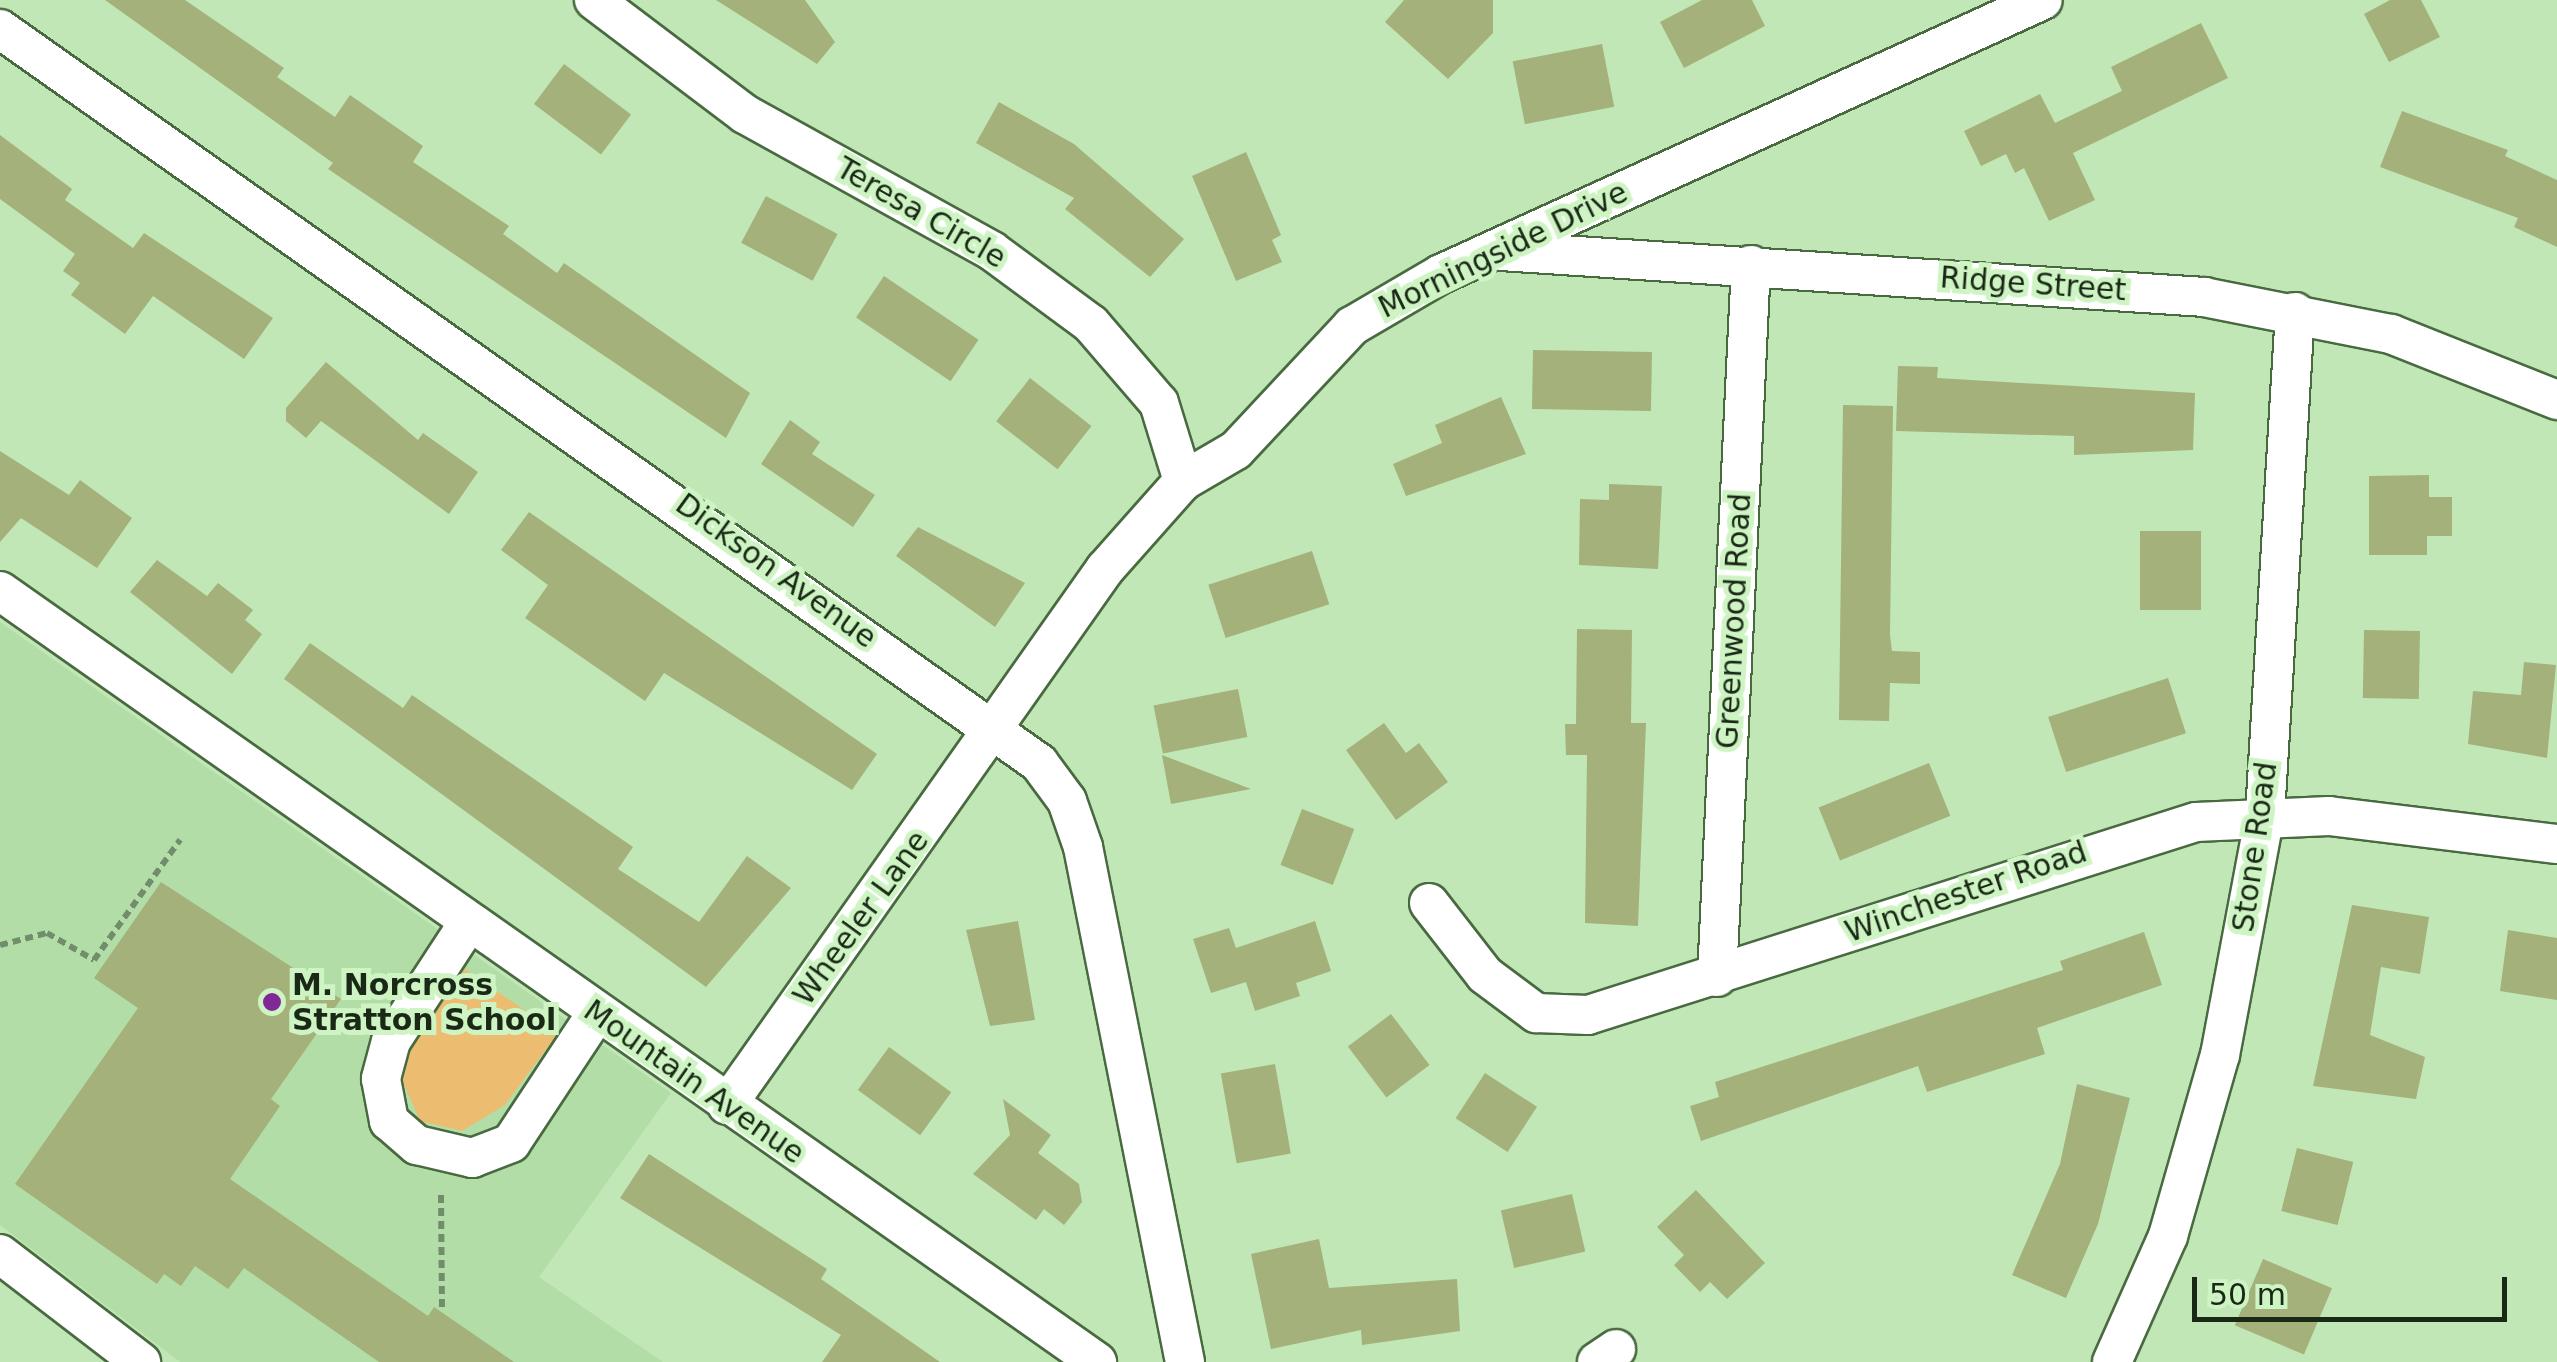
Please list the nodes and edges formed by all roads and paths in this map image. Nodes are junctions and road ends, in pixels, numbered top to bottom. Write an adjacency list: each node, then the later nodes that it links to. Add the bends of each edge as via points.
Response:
1 (594, 0): 8 (street, Teresa Circle, via 745,114 992,251 1091,324 1160,403)
2 (2043, 0): 4 (street, Morningside Drive)
3 (0, 29): 10 (street, Dickson Avenue)
4 (1494, 251): 5 (street, Ridge Street); 8 (street, Morningside Drive, via 1352,326 1236,450)
5 (1751, 265): 6 (street, Ridge Street, via 2115,289); 17 (street, Greenwood Road)
6 (2295, 312): 7 (street, Ridge Street, via 2391,334); 11 (street, Stone Road)
7 (2557, 400)
8 (1183, 482): 10 (street, Morningside Drive, via 1105,569)
9 (0, 591): 15 (street, Mountain Avenue)
10 (996, 731): 19 (street, Wheeler Lane); 27 (street, Dickson Avenue, via 1039,763 1067,801 1083,847)
11 (2265, 815): 13 (street, Winchester Road); 17 (street, Winchester Road, via 2128,837); 28 (street, Stone Road, via 2220,1055 2168,1236)
12 (180, 840): 16 (path, via 94,960 47,933)
13 (2557, 844)
14 (1429, 903): 17 (street, Winchester Road, via 1485,975 1536,1013 1588,1016)
15 (469, 922): 18 (street, Mountain Avenue); 18 (street, via 391,1041 381,1079 389,1122 417,1145 472,1158 511,1143)
16 (0, 945)
17 (1717, 977)
18 (596, 1014): 19 (street, Mountain Avenue)
19 (726, 1105): 26 (street, Mountain Avenue)
20 (426, 1188): 22 (path)
21 (457, 1192): 22 (path)
22 (441, 1195): 24 (path)
23 (0, 1254): 25 (street)
24 (442, 1312)
25 (141, 1362)
26 (1097, 1362)
27 (1185, 1362)
28 (2112, 1362)

